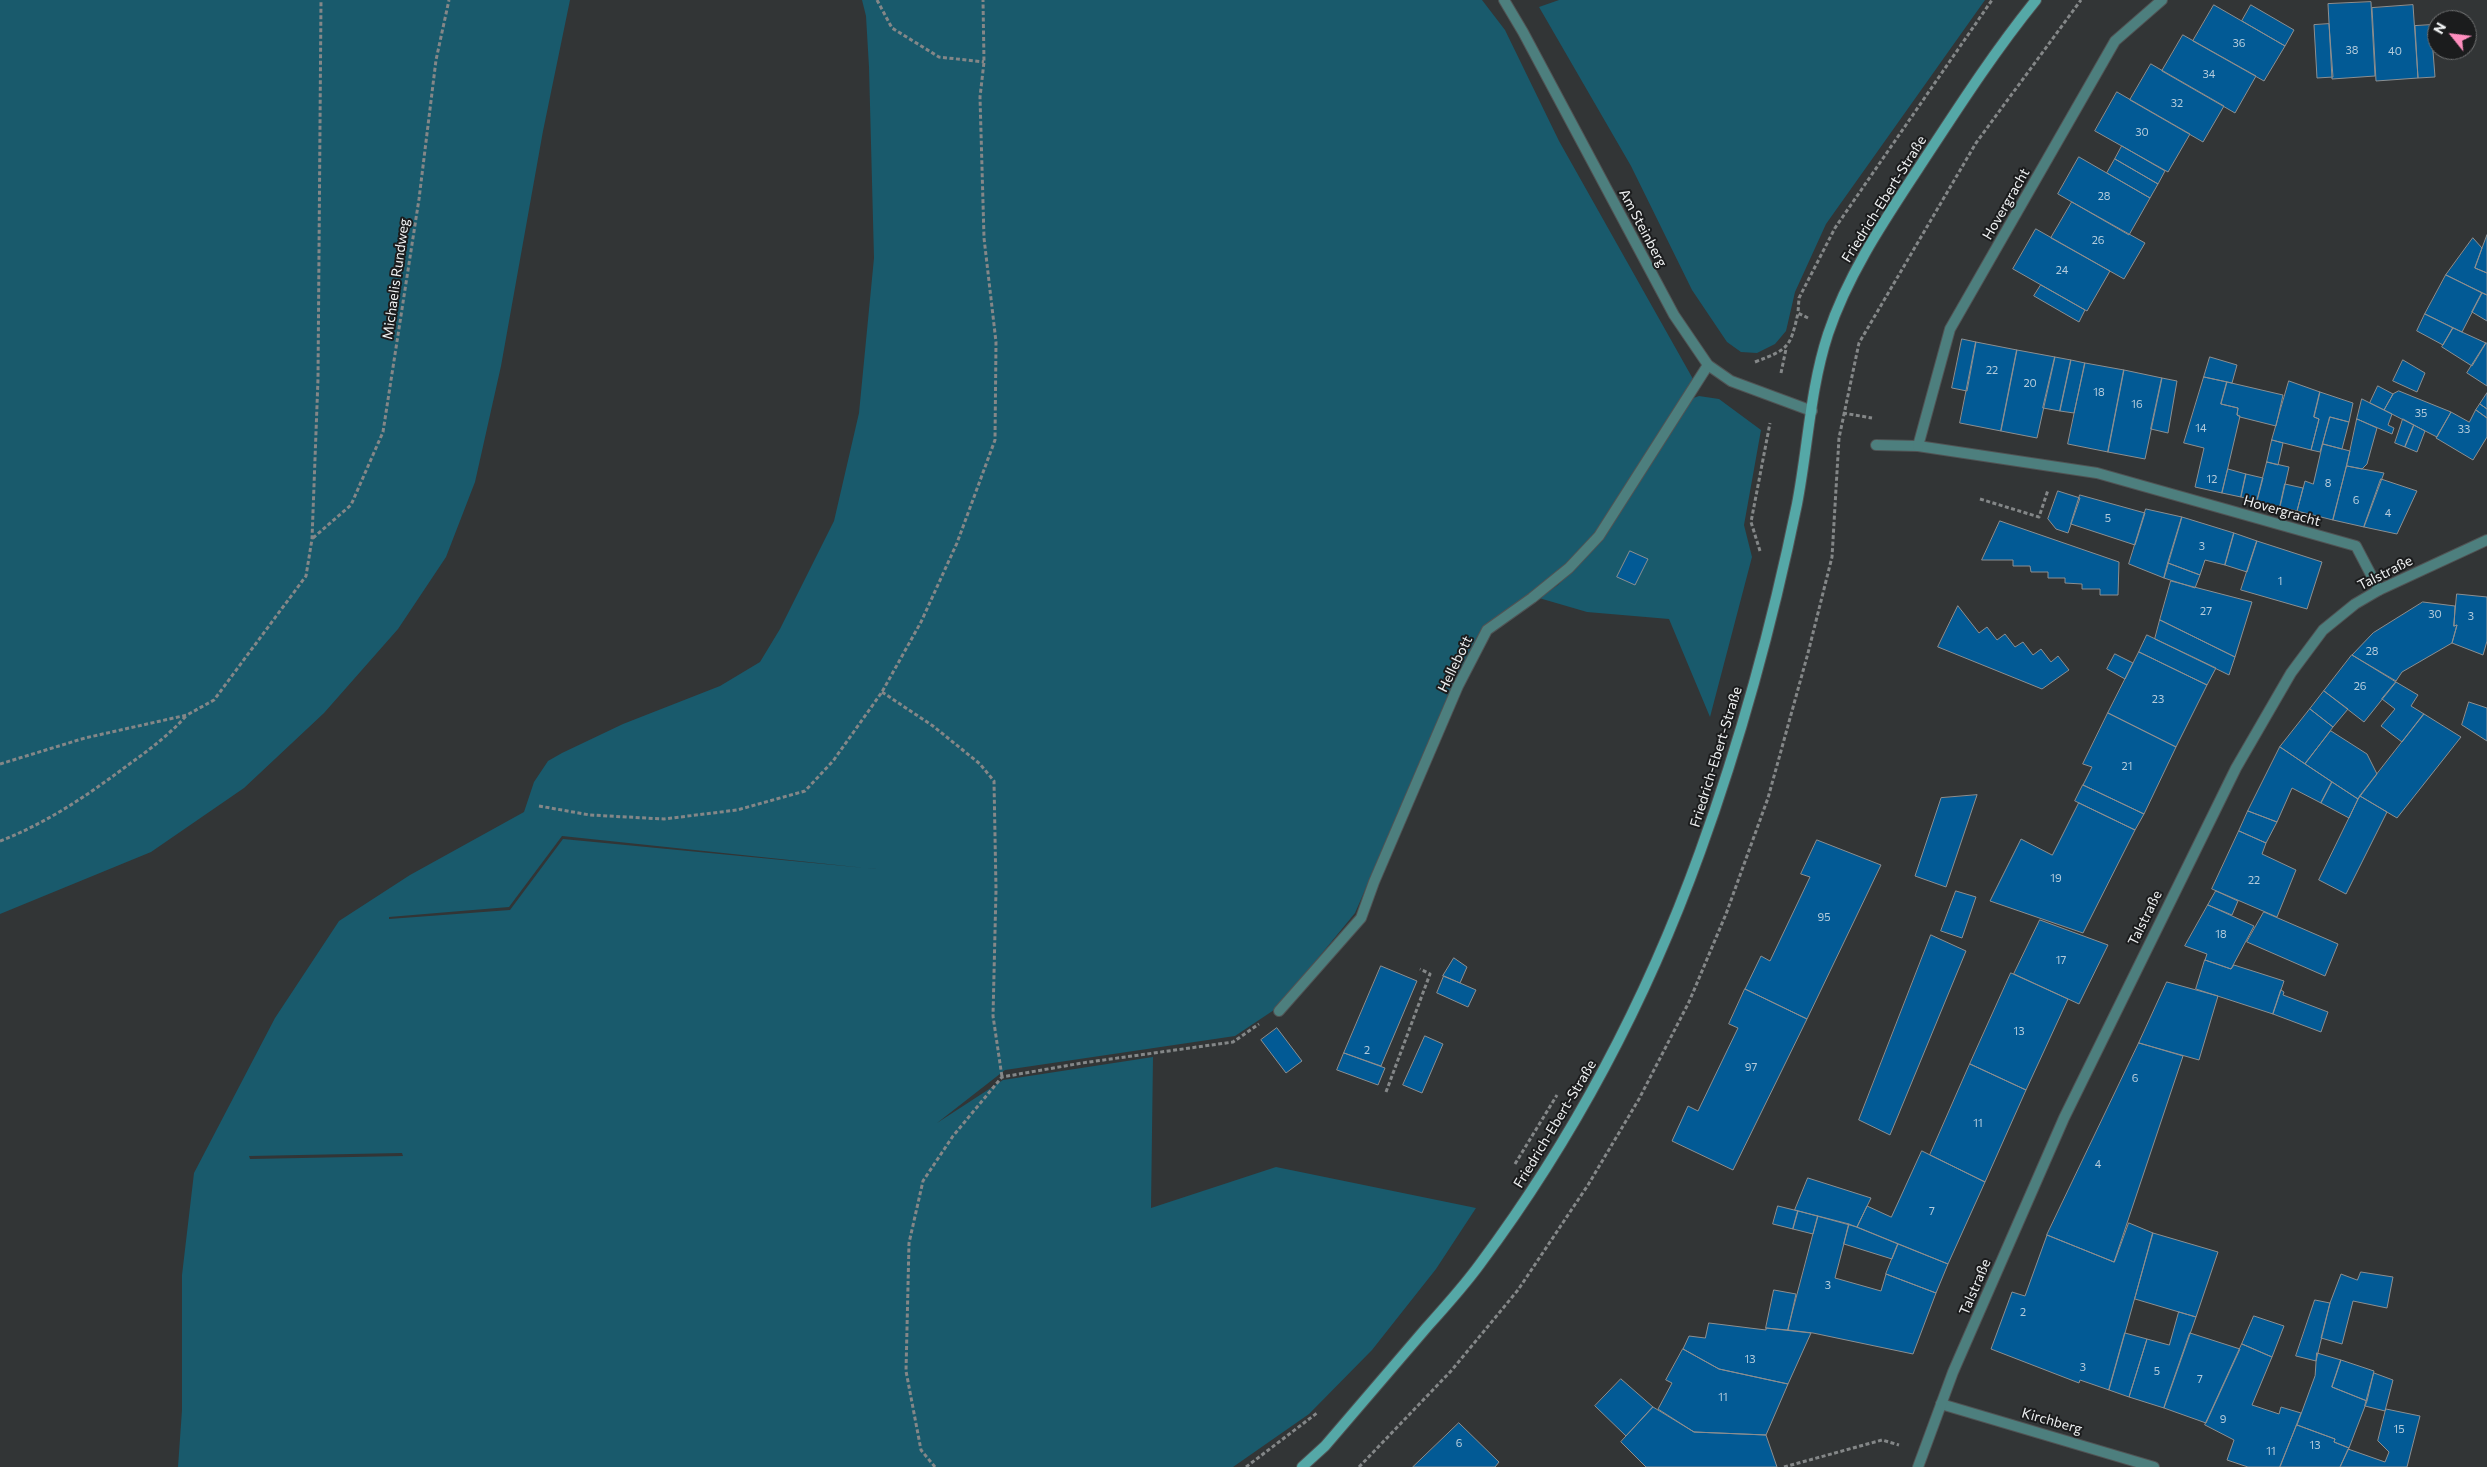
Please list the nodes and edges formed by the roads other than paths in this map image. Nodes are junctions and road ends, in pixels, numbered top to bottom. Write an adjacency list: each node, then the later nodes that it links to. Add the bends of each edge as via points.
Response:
1 (1504, 0): 4 (street, Am Steinberg, via 1674,315)
2 (2036, 0): 5 (main road, Friedrich-Ebert-Straße, via 2011,31 1861,257 1829,330 1815,384)
3 (2162, 0): 7 (street, Hovergracht, via 2115,41 1950,329)
4 (1708, 365): 5 (street, Am Steinberg, via 1732,381); 10 (street, Hellebott, via 1599,536 1568,568 1487,630 1458,686 1361,918)
5 (1812, 412): 12 (main road, Friedrich-Ebert-Straße, via 1798,500 1750,696 1700,852 1650,975 1601,1076 1521,1207 1478,1268 1325,1446)
6 (1876, 445): 7 (street, Hovergracht)
7 (1918, 446): 9 (street, Hovergracht, via 2097,473 2356,546)
8 (2486, 543): 9 (street, Talstraße)
9 (2379, 590): 11 (street, Talstraße, via 2355,604 2323,630 2290,673 2236,768 2064,1118)
10 (1279, 1010)
11 (1941, 1404): 13 (street, Talstraße); 14 (street, Kirchberg)
12 (1302, 1467)
13 (1918, 1467)
14 (2154, 1467)

